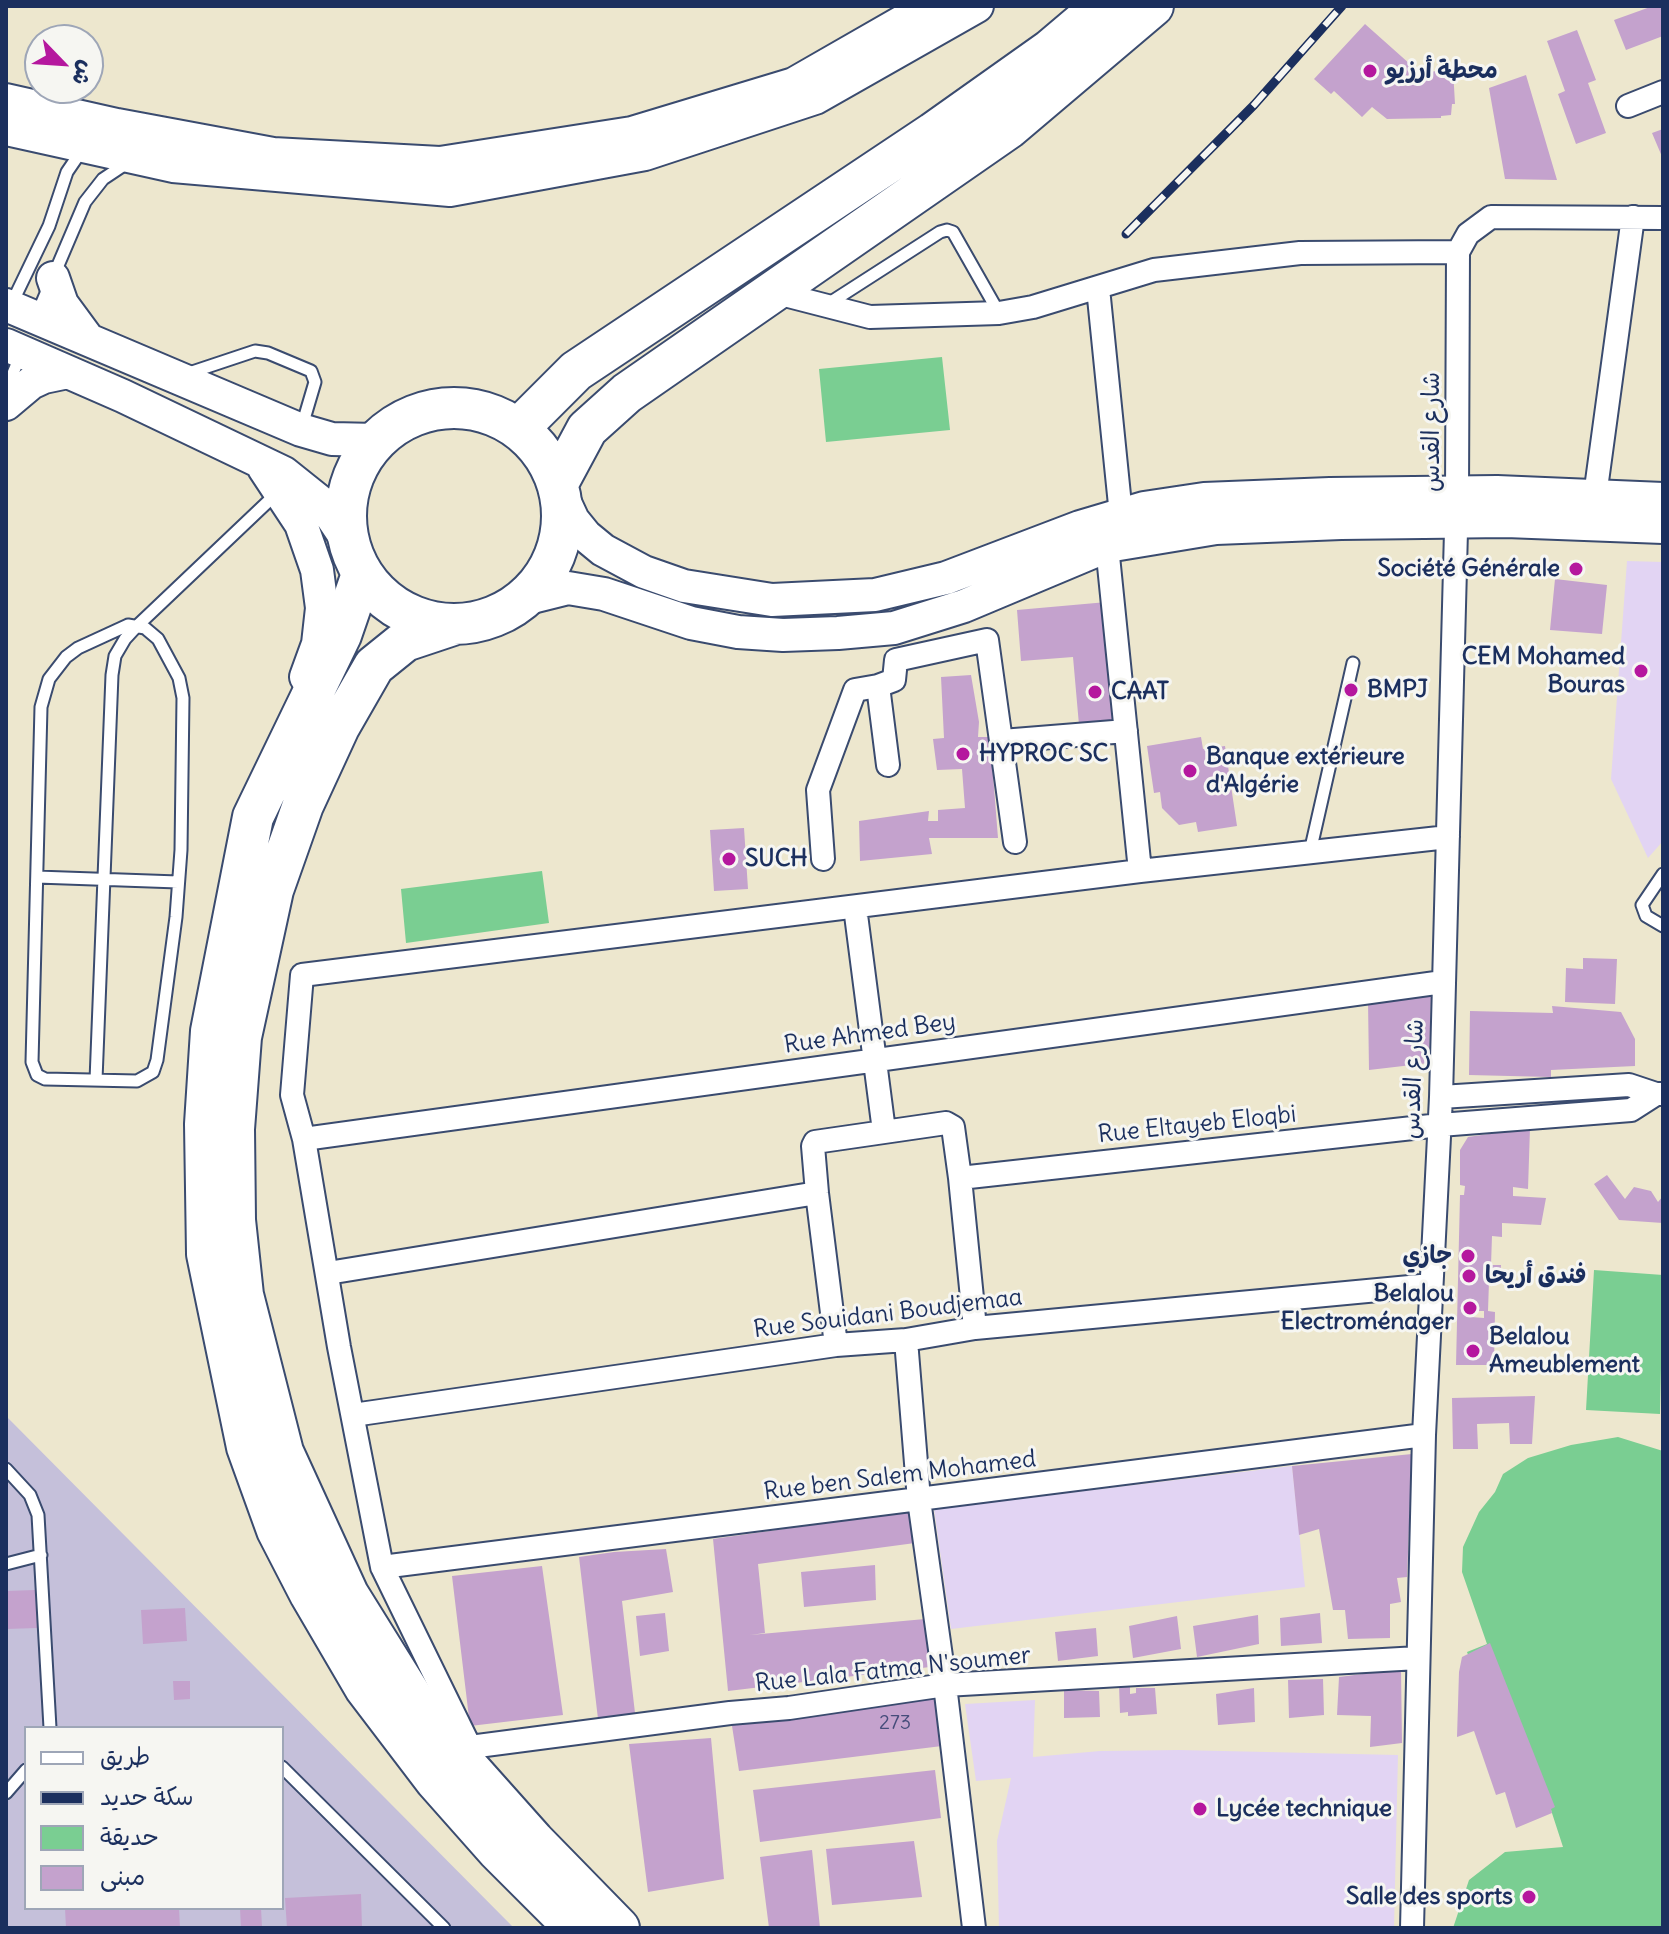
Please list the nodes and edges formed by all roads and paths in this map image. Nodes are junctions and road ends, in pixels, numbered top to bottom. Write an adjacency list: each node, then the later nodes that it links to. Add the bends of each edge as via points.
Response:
1 (930, 6): 8 (main road, via 794,84 632,133 440,163 273,154)
2 (977, 6): 11 (main road, via 815,98 645,154 450,190 173,166)
3 (1102, 6): 29 (highway, via 933,133 576,371)
4 (1153, 6): 17 (highway, via 1009,128)
5 (1663, 92): 7 (street)
6 (6, 100): 8 (main road)
7 (1628, 106)
8 (117, 125): 10 (main road)
9 (6, 129): 10 (main road)
10 (84, 146): 11 (main road); 19 (lane, via 67,172)
11 (140, 158): 15 (lane, via 114,170 93,189)
12 (1633, 217): 13 (street); 14 (street, via 1491,217); 35 (street)
13 (1663, 218)
14 (1463, 243): 16 (street, via 1300,253 1154,270); 37 (street, شارع القدس)
15 (53, 278): 19 (lane); 21 (main road, via 68,317)
16 (1098, 288): 20 (street); 38 (street)
17 (773, 292): 18 (street); 33 (highway, via 587,429)
18 (825, 306): 20 (street, via 870,317); 20 (lane, via 947,230 953,232)
19 (14, 311): 21 (main road); 22 (main road)
20 (999, 313)
21 (87, 338): 23 (main road)
22 (14, 348): 24 (main road); 26 (lane)
23 (138, 360): 25 (main road); 27 (main road)
24 (68, 372): 27 (main road); 28 (main road, via 31,383)
25 (179, 376): 30 (main road); 30 (lane, via 255,351 311,371 315,382)
26 (6, 391)
27 (123, 396): 32 (main road)
28 (6, 404)
29 (519, 428): 31 (highway, via 462,407 431,410 402,421); 33 (highway, via 549,462)
30 (301, 430): 31 (main road, via 332,439)
31 (377, 440): 41 (highway, via 356,470 346,505)
32 (260, 462): 34 (main road); 41 (main road, via 284,473 324,505)
33 (559, 488): 42 (main road, via 573,520 603,550 644,572 729,595 772,600 875,595); 44 (highway, via 563,522 557,551 544,577)
34 (280, 491): 46 (lane); 52 (main road, via 301,524 317,570 322,608 314,656)
35 (1595, 496): 36 (main road); 37 (main road)
36 (1663, 499)
37 (1457, 507): 38 (main road, via 1330,494 1204,499); 39 (main road); 40 (main road, via 1341,523 1216,528); 53 (street, شارع القدس)
38 (1121, 515): 42 (main road)
39 (1663, 527)
40 (1107, 546): 43 (main road); 49 (street)
41 (355, 558): 45 (highway, via 386,601 417,618); 52 (highway, via 336,647)
42 (991, 561): 43 (main road)
43 (1008, 589): 44 (main road, via 894,628 783,635 691,623 604,594 568,588)
44 (524, 599): 45 (highway, via 478,622)
45 (453, 625): 94 (highway, via 405,641 374,666 303,805 273,890 241,1037 234,1129 243,1295 283,1452 348,1594 427,1721)
46 (137, 626): 59 (lane, via 128,625 78,648 49,679 41,707); 60 (lane, via 113,664); 61 (lane, via 158,639 182,687)
47 (1353, 663): 55 (lane)
48 (878, 686): 50 (street, via 894,680 896,660 987,640); 51 (street); 56 (street, via 855,690 818,790)
49 (1126, 731): 50 (street); 57 (street)
50 (1002, 741): 54 (street)
51 (888, 765)
52 (253, 817): 93 (highway, via 211,1031 205,1124 207,1254 247,1447 277,1530 365,1688 445,1792)
53 (1448, 837): 55 (street); 64 (street, شارع القدس)
54 (1015, 842)
55 (1310, 852): 57 (street)
56 (823, 859)
57 (1140, 871): 62 (street)
58 (1663, 874): 63 (lane, via 1642,905 1646,916)
59 (37, 877): 60 (lane); 66 (lane, via 33,1067 45,1079)
60 (104, 879): 61 (lane); 66 (lane)
61 (178, 882): 66 (lane, via 156,1067 137,1081)
62 (855, 907): 65 (street); 71 (street, via 302,975 292,1095)
63 (1663, 926)
64 (1443, 982): 65 (street, Rue Ahmed Bey); 68 (street, شارع القدس)
65 (875, 1059): 70 (street); 71 (street, Rue Ahmed Bey)
66 (96, 1080)
67 (1659, 1094): 68 (street, via 1629,1085); 69 (street, Rue Eltayeb Eloqbi, via 1631,1110)
68 (1441, 1097): 69 (street, شارع القدس)
69 (1440, 1125): 72 (street, Rue Eltayeb Eloqbi); 75 (street, شارع القدس)
70 (884, 1131): 72 (street, via 951,1124); 73 (street, via 815,1142)
71 (304, 1139): 74 (street)
72 (960, 1178): 76 (street)
73 (817, 1193): 74 (street); 78 (street)
74 (328, 1273): 79 (street)
75 (1431, 1285): 76 (street, Rue Souidani Boudjemaa); 80 (street, شارع القدس)
76 (975, 1328): 77 (street, Rue Souidani Boudjemaa)
77 (906, 1340): 78 (street, Rue Souidani Boudjemaa); 82 (street)
78 (836, 1345): 79 (street, Rue Souidani Boudjemaa)
79 (353, 1415): 85 (street)
80 (1424, 1435): 82 (street, Rue ben Salem Mohamed); 86 (street, شارع القدس)
81 (6, 1469): 83 (lane, via 30,1495 38,1515)
82 (919, 1500): 85 (street, Rue ben Salem Mohamed); 87 (street)
83 (41, 1555): 84 (lane); 88 (lane)
84 (6, 1564)
85 (382, 1567): 87 (street, Rue Lala Fatma N'soumer, via 470,1747)
86 (1418, 1658): 87 (street, Rue Lala Fatma N'soumer); 96 (street, شارع القدس)
87 (945, 1685): 95 (street)
88 (50, 1726)
89 (284, 1769): 92 (lane)
90 (24, 1772): 91 (lane)
91 (6, 1793)
92 (444, 1928)
93 (575, 1928)
94 (619, 1928)
95 (974, 1928)
96 (1412, 1928)

